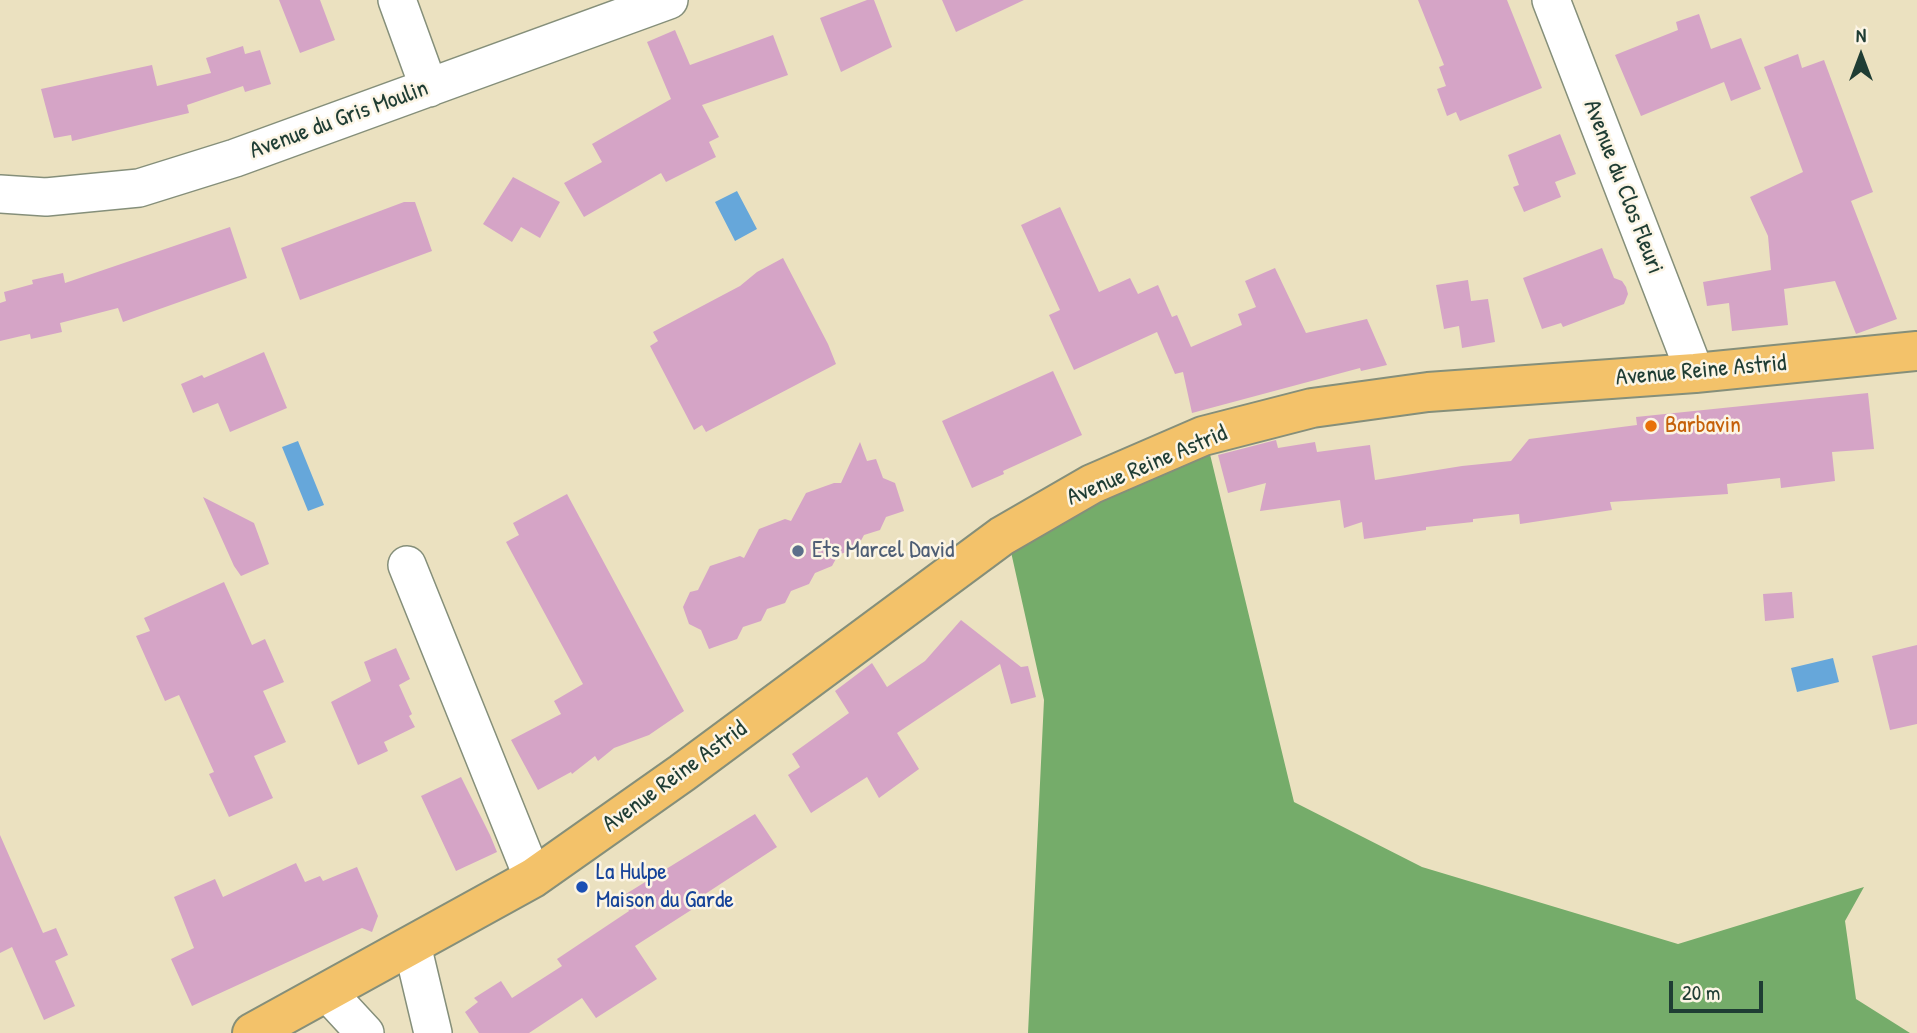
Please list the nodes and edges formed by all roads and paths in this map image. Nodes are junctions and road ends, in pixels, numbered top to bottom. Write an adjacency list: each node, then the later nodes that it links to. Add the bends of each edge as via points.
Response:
1 (397, 0): 4 (street)
2 (669, 0): 4 (street, Avenue du Gris Moulin)
3 (1552, 0): 7 (street, Avenue du Clos Fleuri)
4 (429, 88): 5 (street, Avenue du Gris Moulin, via 139,188 46,197)
5 (0, 194)
6 (1917, 351): 7 (main road, Avenue Reine Astrid)
7 (1695, 373): 9 (main road, Avenue Reine Astrid, via 1428,392 1312,408 1203,436 1092,484 1002,536)
8 (407, 565): 9 (street)
9 (533, 878): 10 (main road, Avenue Reine Astrid)
10 (412, 945): 11 (main road, Avenue Reine Astrid); 14 (street)
11 (327, 992): 12 (main road, Avenue Reine Astrid); 13 (street)
12 (251, 1033)
13 (365, 1033)
14 (433, 1033)

